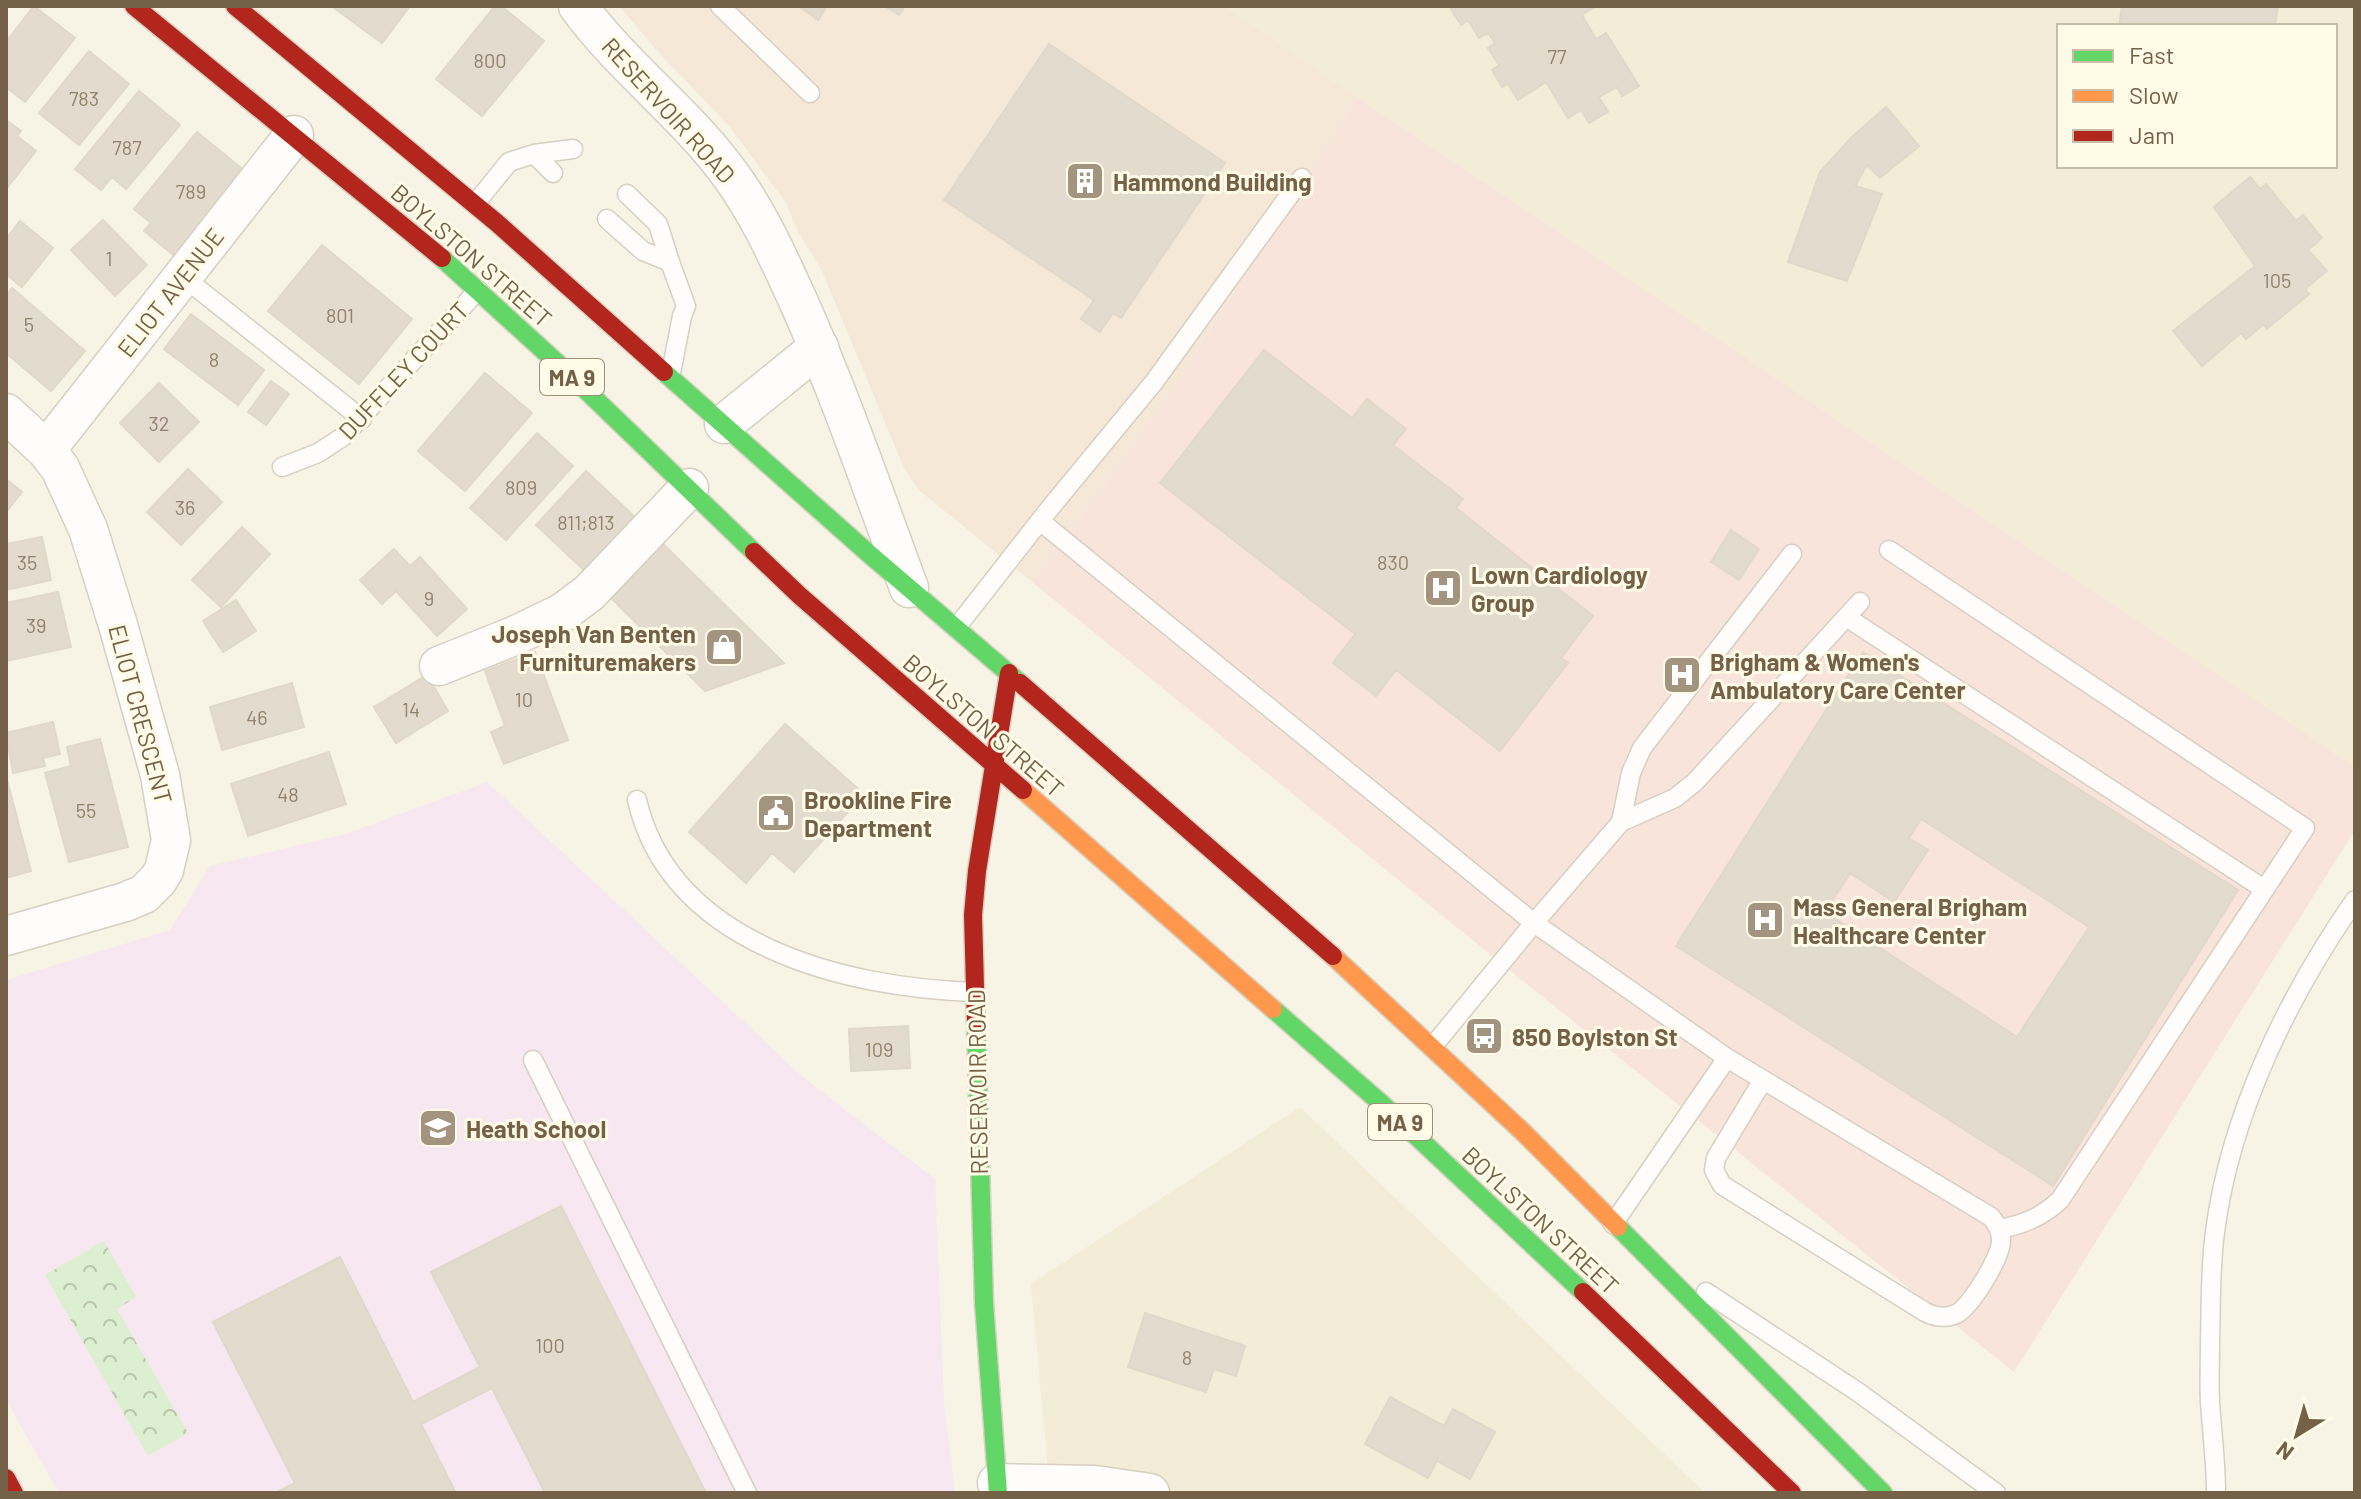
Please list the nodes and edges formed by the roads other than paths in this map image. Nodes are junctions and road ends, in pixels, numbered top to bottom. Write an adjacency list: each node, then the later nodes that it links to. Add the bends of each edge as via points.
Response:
1 (134, 6): 6 (main road, BOYLSTON STREET / MA 9)
2 (235, 6): 12 (main road, BOYLSTON STREET / MA 9)
3 (578, 6): 17 (street, RESERVOIR ROAD, via 731,176 763,229)
4 (720, 6): 5 (lane)
5 (810, 93)
6 (294, 135): 15 (street, ELIOT AVENUE); 16 (main road, BOYLSTON STREET / MA 9)
7 (573, 149): 8 (lane)
8 (534, 154): 9 (lane); 12 (lane, via 509,162)
9 (553, 173)
10 (1302, 178): 25 (lane, via 1154,382)
11 (627, 194): 14 (lane, via 658,224)
12 (475, 204): 18 (main road, BOYLSTON STREET / MA 9)
13 (607, 219): 14 (lane, via 643,251)
14 (670, 262): 18 (lane, via 686,306)
15 (182, 276): 20 (lane); 22 (street, ELIOT AVENUE)
16 (478, 290): 20 (lane, DUFFLEY COURT); 24 (main road, BOYLSTON STREET / MA 9)
17 (819, 347): 21 (street); 28 (street, RESERVOIR ROAD)
18 (671, 376): 21 (main road, BOYLSTON STREET / MA 9)
19 (6, 413): 22 (street, ELIOT CRESCENT)
20 (362, 419): 23 (lane, DUFFLEY COURT, via 318,453)
21 (724, 424): 28 (main road, BOYLSTON STREET / MA 9)
22 (46, 450): 40 (street, ELIOT CRESCENT, via 88,529 160,775 171,840 164,870 144,894)
23 (282, 467)
24 (689, 488): 32 (street, via 589,593 562,613); 34 (main road, BOYLSTON STREET / MA 9, via 799,595)
25 (1040, 521): 31 (lane); 39 (lane)
26 (1889, 550): 37 (lane, via 2305,828)
27 (1792, 554): 36 (lane, via 1642,748)
28 (909, 588): 31 (main road, BOYLSTON STREET / MA 9)
29 (1860, 602): 30 (lane)
30 (1846, 617): 36 (lane, via 1695,782 1675,798); 37 (lane)
31 (956, 628): 33 (main road, BOYLSTON STREET / MA 9)
32 (439, 666)
33 (1009, 673): 34 (main road, RESERVOIR ROAD); 42 (main road, BOYLSTON STREET / MA 9)
34 (994, 766): 41 (main road, RESERVOIR ROAD, via 974,903); 54 (main road, BOYLSTON STREET / MA 9, via 1383,1105)
35 (637, 800): 41 (lane, via 652,845 669,872 697,902 733,928 779,953 825,969 889,984)
36 (1621, 822): 39 (lane)
37 (2264, 889): 47 (lane, via 2060,1200 2041,1216)
38 (2355, 900): 57 (lane, via 2327,941 2255,1082 2219,1206 2210,1400)
39 (1534, 923): 42 (lane); 43 (lane)
40 (6, 936)
41 (975, 992): 50 (main road, RESERVOIR ROAD, via 984,1303)
42 (1433, 1046): 46 (main road, BOYLSTON STREET / MA 9)
43 (1727, 1058): 45 (lane); 46 (lane)
44 (533, 1060): 52 (lane)
45 (1763, 1080): 47 (lane, via 1985,1213); 47 (lane, via 1716,1158 1716,1175 1726,1189 1939,1317 1960,1312 1970,1301 2000,1250)
46 (1613, 1224): 48 (main road, BOYLSTON STREET / MA 9)
47 (1999, 1229)
48 (1632, 1242): 55 (main road, BOYLSTON STREET / MA 9); 56 (lane, via 1858,1392)
49 (6, 1478): 51 (main road)
50 (998, 1488): 53 (street, via 1095,1485)
51 (14, 1493)
52 (747, 1493)
53 (1150, 1493)
54 (1792, 1493)
55 (1883, 1493)
56 (1996, 1493)
57 (2216, 1493)

